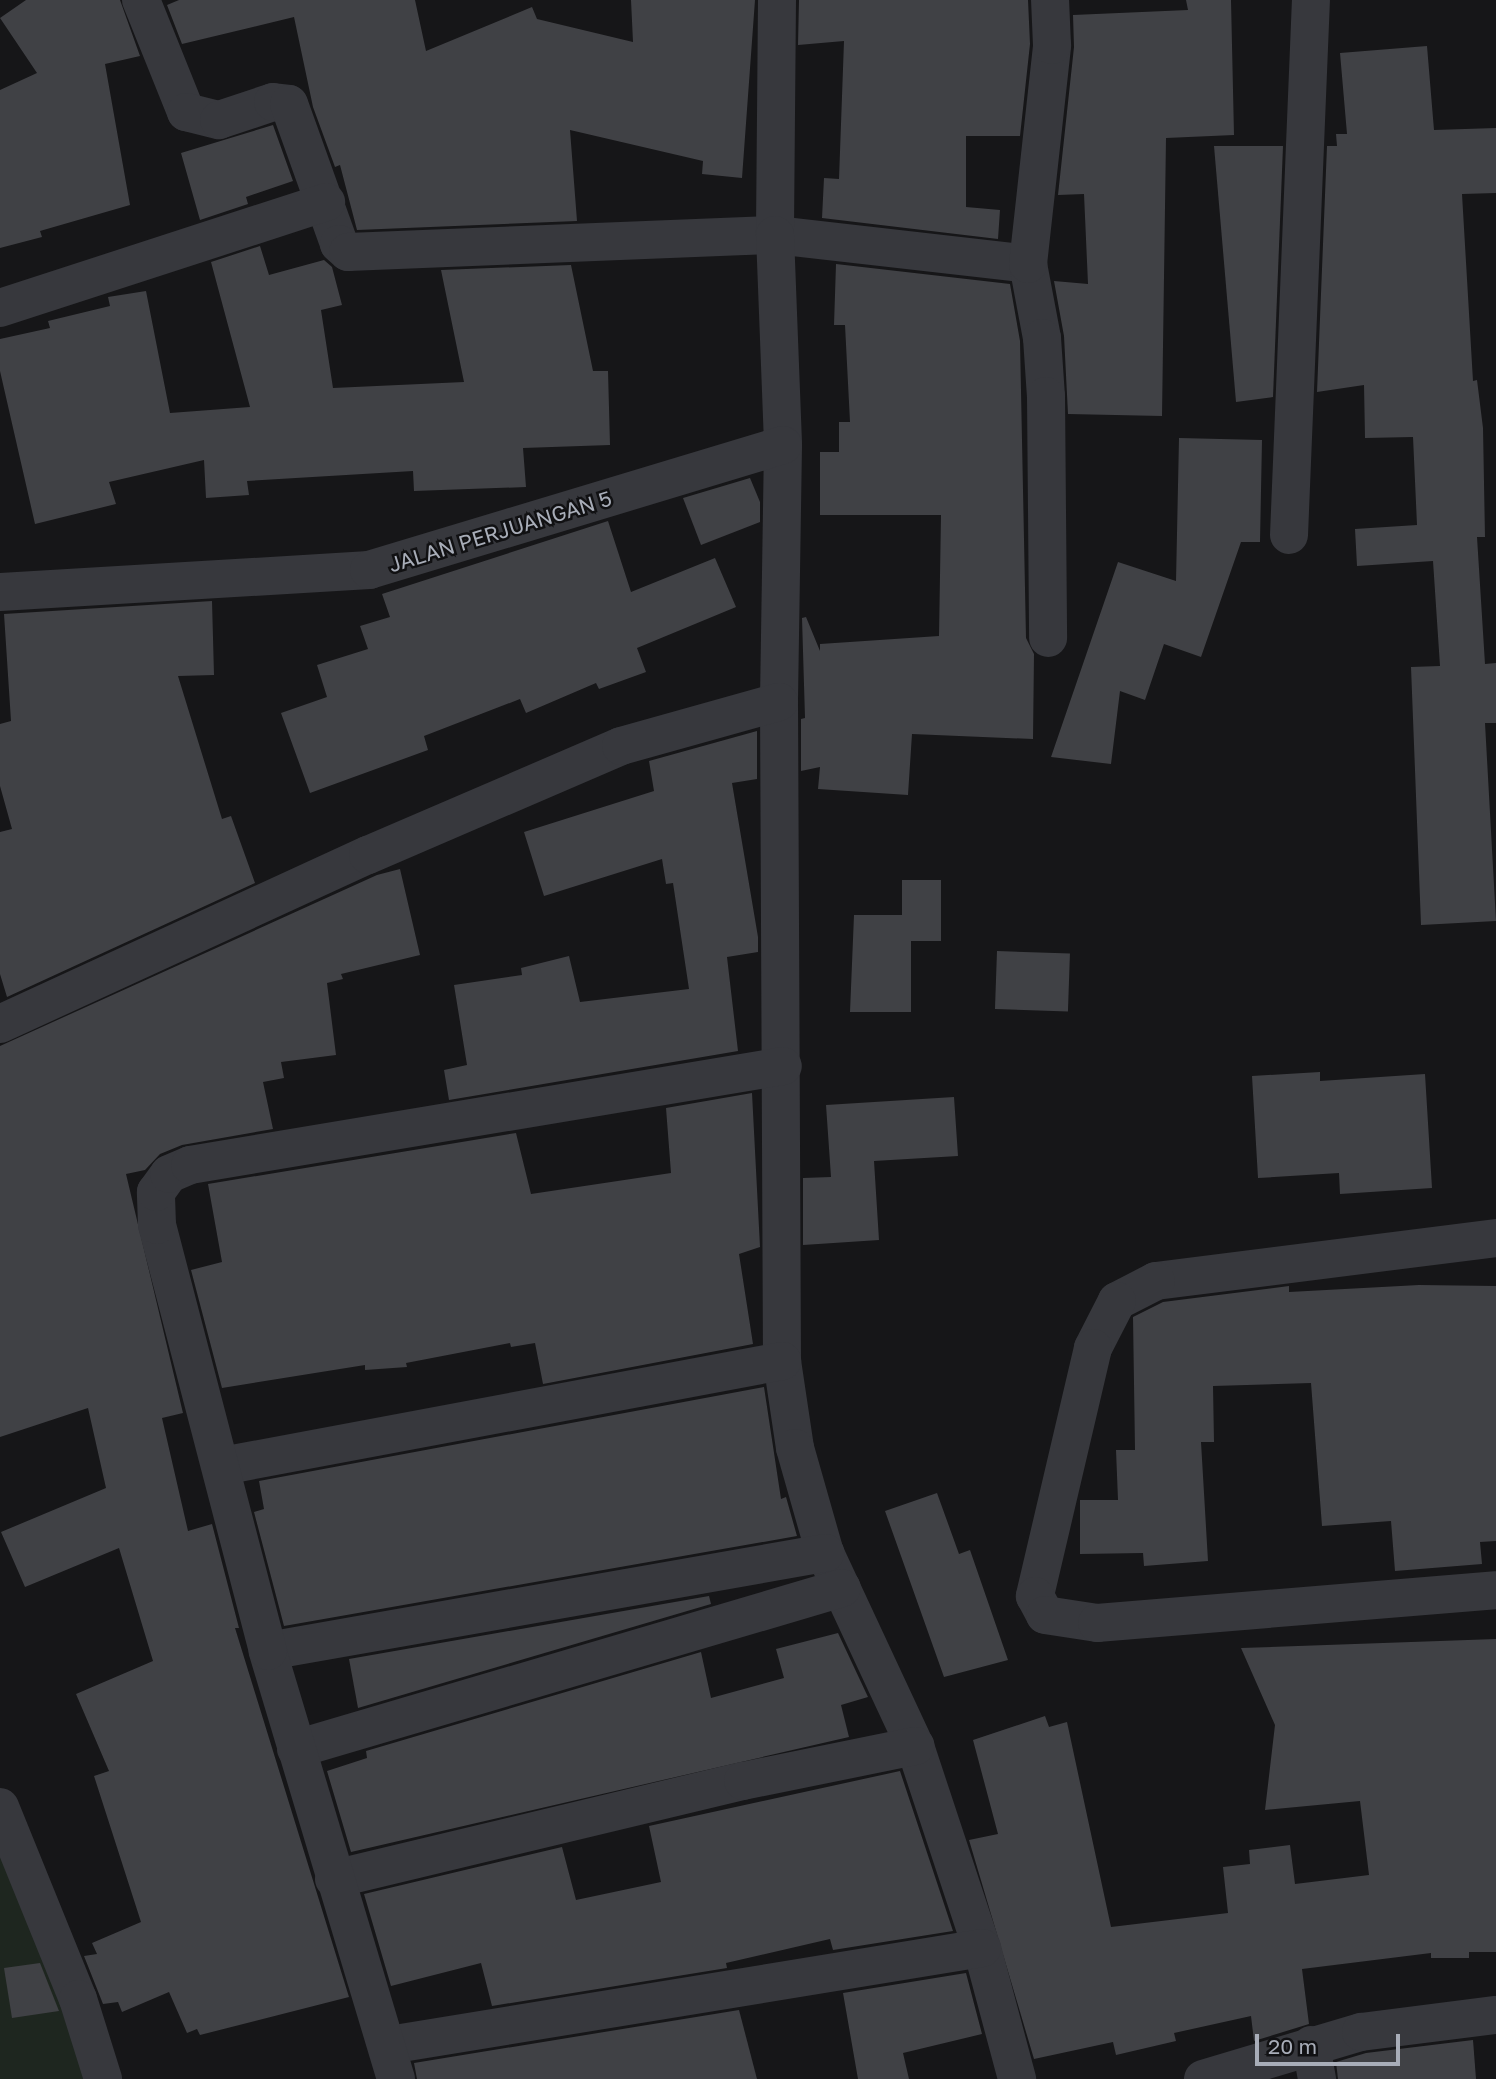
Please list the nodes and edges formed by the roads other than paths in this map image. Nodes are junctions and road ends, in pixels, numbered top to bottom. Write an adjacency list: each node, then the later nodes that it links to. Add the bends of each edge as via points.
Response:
1 (141, 0): 5 (street, via 186,112 219,120 273,102 289,104)
2 (778, 0): 6 (street)
3 (1051, 0): 7 (street, via 1052,45)
4 (1311, 0): 10 (street)
5 (326, 202): 6 (street, via 342,249 365,255); 8 (street)
6 (775, 235): 7 (street); 9 (street)
7 (1028, 264): 12 (street, via 1042,338 1046,396)
8 (0, 308)
9 (783, 445): 11 (street, JALAN PERJUANGAN 5, via 369,570); 13 (street)
10 (1289, 535)
11 (0, 592)
12 (1048, 638)
13 (779, 702): 14 (street, via 621,746 368,855); 15 (street)
14 (0, 1024)
15 (783, 1066): 17 (street); 18 (street, via 190,1165 169,1174 156,1192 157,1225)
16 (1496, 1238): 21 (street, via 1156,1280 1116,1301 1093,1348 1035,1596 1045,1615 1097,1623)
17 (782, 1361): 18 (street); 19 (street, via 795,1448)
18 (222, 1466): 22 (street)
19 (825, 1553): 20 (street); 22 (street)
20 (842, 1588): 23 (street); 24 (street)
21 (1496, 1590)
22 (268, 1651): 24 (street)
23 (915, 1746): 26 (street, via 743,1781); 27 (street)
24 (296, 1749): 26 (street)
25 (0, 1807): 31 (street, via 78,1999)
26 (334, 1879): 29 (street)
27 (982, 1948): 29 (street); 32 (street)
28 (1496, 2015): 30 (street, via 1361,2032)
29 (393, 2062)
30 (1314, 2062): 33 (street)
31 (103, 2079)
32 (1017, 2079)
33 (1203, 2079)

